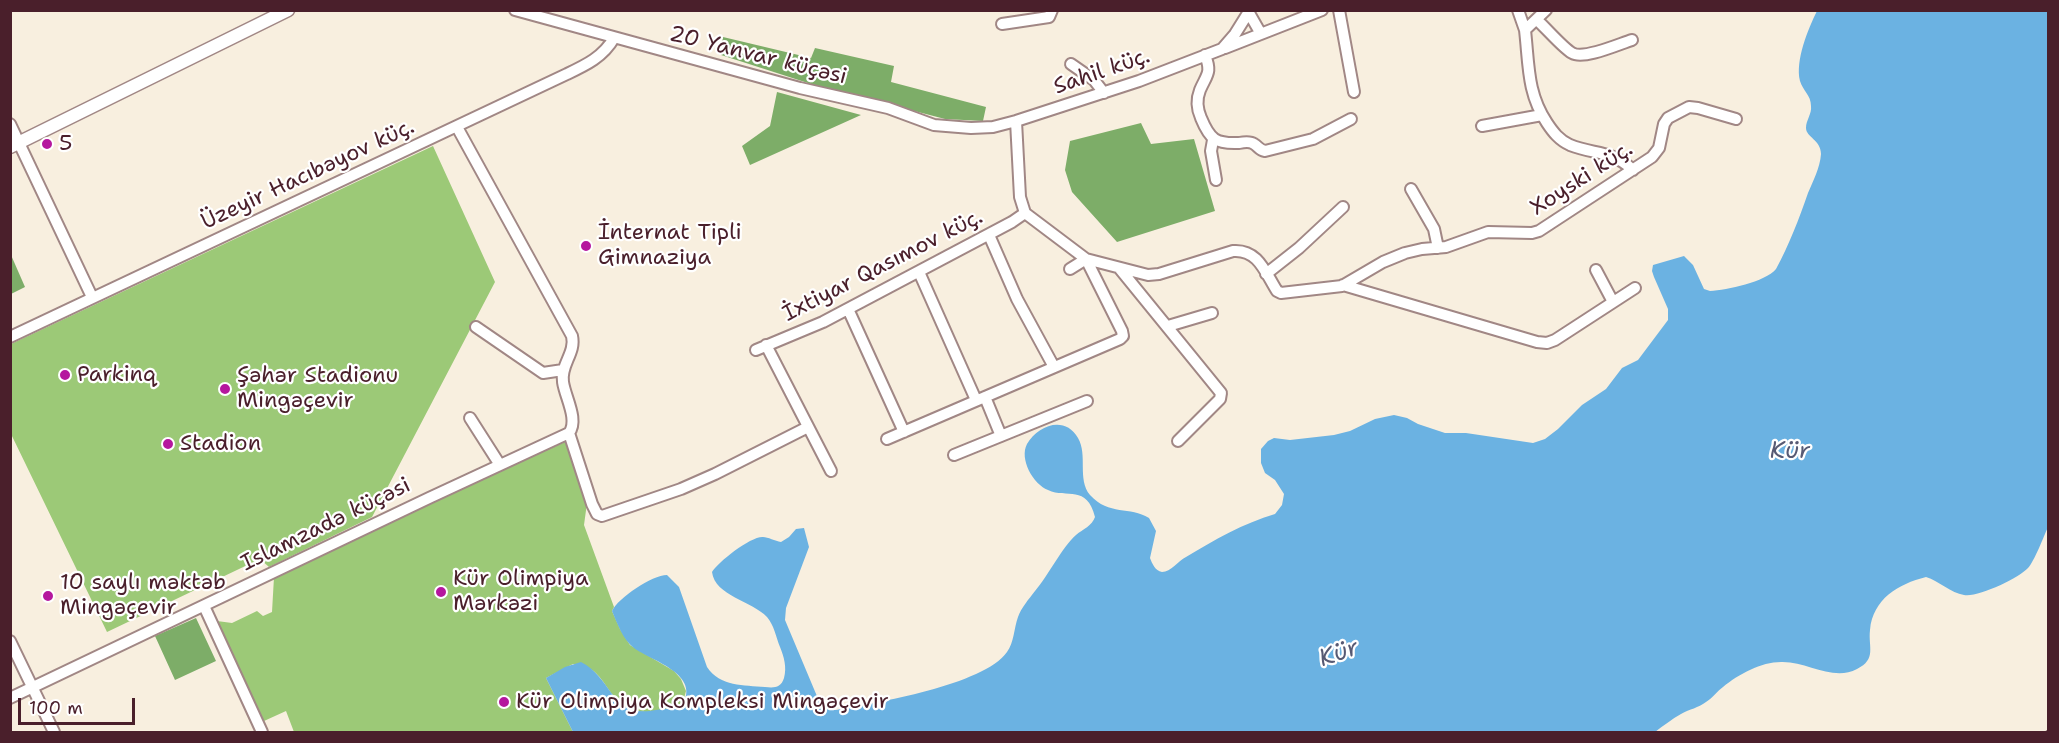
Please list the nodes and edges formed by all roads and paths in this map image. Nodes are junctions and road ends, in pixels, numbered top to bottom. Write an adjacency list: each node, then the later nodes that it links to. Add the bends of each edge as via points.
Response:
1 (288, 10): 29 (main road)
2 (515, 10): 13 (street, 20 Yanvar küçəsi)
3 (1052, 10): 10 (street, via 1049,17)
4 (1322, 10): 12 (street, Sahil küç.)
5 (1339, 10): 18 (street)
6 (1518, 10): 11 (street)
7 (1546, 10): 9 (street)
8 (1250, 12): 12 (street); 15 (street)
9 (1537, 20): 11 (street); 14 (street, via 1573,54)
10 (1002, 24)
11 (1525, 30): 20 (street, via 1532,96)
12 (1261, 34): 15 (street, Sahil küç.)
13 (614, 38): 26 (street, Üzeyir Hacıbəyov küç., via 593,61); 27 (street, 20 Yanvar küçəsi, via 888,108 934,125)
14 (1632, 40)
15 (1222, 49): 16 (street, Sahil küç.)
16 (1205, 55): 19 (street, Sahil küç.); 28 (street, via 1209,73 1198,93 1198,109)
17 (1071, 64): 19 (street, via 1094,80)
18 (1354, 92)
19 (1104, 93): 23 (street, Sahil küç.)
20 (1542, 115): 25 (street); 30 (street, via 1559,139 1612,155)
21 (1351, 119): 28 (street, via 1313,140 1265,151 1254,144)
22 (1736, 119): 30 (street, Xoyski küç., via 1689,107 1674,114 1664,124 1659,148)
23 (1016, 121): 27 (street, Sahil küç.); 34 (street, via 1020,197)
24 (10, 124): 29 (street)
25 (1482, 126)
26 (457, 127): 45 (street, Üzeyir Hacıbəyov küç.); 53 (street, via 572,336 573,345)
27 (993, 127)
28 (1213, 140): 31 (street)
29 (15, 145): 45 (street)
30 (1633, 170): 36 (street, Xoyski küç., via 1539,231 1488,232)
31 (1216, 180)
32 (1411, 189): 36 (street, via 1434,229)
33 (1343, 207): 42 (street)
34 (1025, 213): 35 (street, İxtiyar Qasımov küç.); 37 (street, Xoyski küç.)
35 (989, 235): 41 (street, İxtiyar Qasımov küç.); 52 (street, via 1017,299)
36 (1438, 248): 43 (street, Xoyski küç., via 1394,258)
37 (1086, 259): 38 (street); 39 (street, Xoyski küç.); 52 (street, via 1123,336)
38 (1070, 269)
39 (1120, 269): 42 (street, Xoyski küç., via 1148,275 1244,250 1254,256); 49 (street)
40 (1596, 270): 46 (street)
41 (919, 272): 47 (street, İxtiyar Qasımov küç.); 54 (street)
42 (1266, 274): 43 (street, Xoyski küç., via 1281,293)
43 (1343, 285): 46 (street, via 1547,343)
44 (1635, 288): 46 (street)
45 (92, 297): 51 (street, Üzeyir Hacıbəyov küç.)
46 (1613, 302)
47 (849, 309): 57 (street, İxtiyar Qasımov küç., via 761,347); 58 (street)
48 (1212, 313): 49 (street)
49 (1168, 326): 62 (street, via 1221,393 1220,399)
50 (476, 327): 53 (street, via 543,373)
51 (10, 337)
52 (1054, 367): 54 (street)
53 (563, 370): 59 (street, via 573,421)
54 (981, 399): 58 (street); 60 (street)
55 (1088, 401): 60 (street)
56 (470, 418): 64 (street)
57 (808, 427): 59 (street, via 681,489 602,516 592,504); 65 (street)
58 (904, 432): 61 (street)
59 (569, 433): 64 (street, Islamzadə küçəsi)
60 (1001, 436): 63 (street)
61 (887, 439)
62 (1178, 441)
63 (954, 455)
64 (500, 465): 66 (street, Islamzadə küçəsi)
65 (831, 471)
66 (204, 606): 68 (street, Islamzadə küçəsi); 71 (street)
67 (10, 641): 68 (street)
68 (33, 687): 69 (street, Islamzadə küçəsi); 70 (street)
69 (10, 698)
70 (54, 732)
71 (262, 732)

